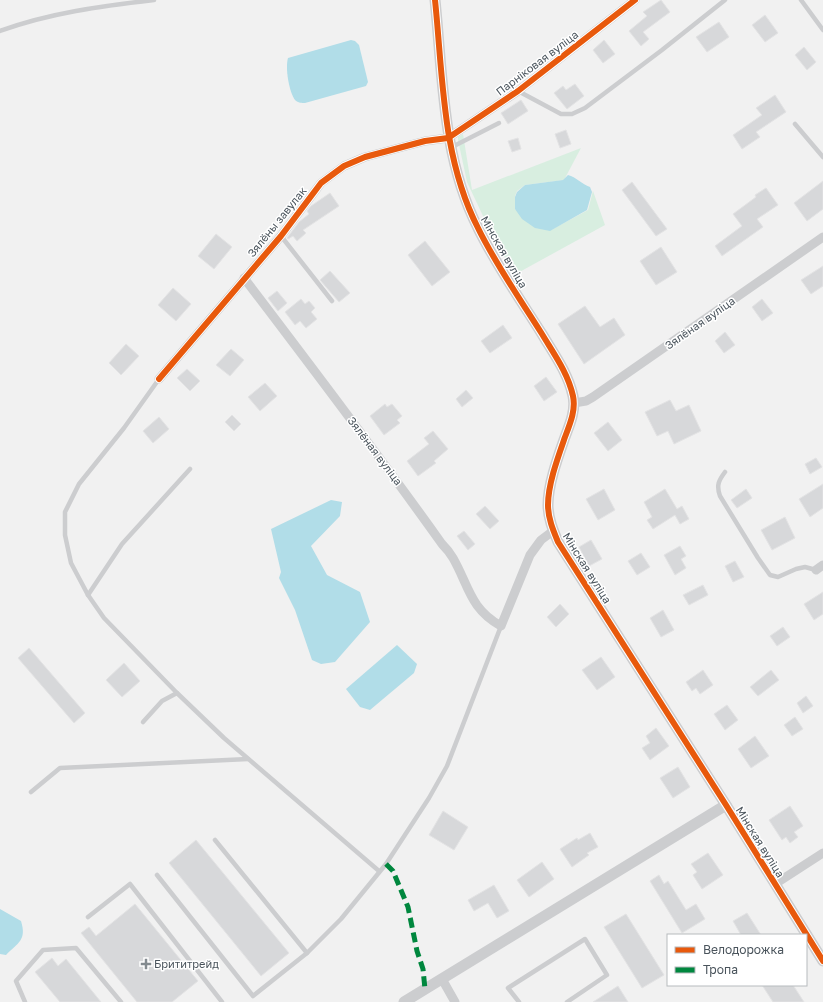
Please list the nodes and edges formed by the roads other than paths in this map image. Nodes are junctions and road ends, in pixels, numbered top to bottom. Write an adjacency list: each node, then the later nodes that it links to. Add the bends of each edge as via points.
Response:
1 (154, 0): 7 (lane, via 99,7 19,24)
2 (435, 0): 11 (street, Мінская вуліца)
3 (635, 0): 8 (street, Парніковая вуліца)
4 (725, 0): 8 (lane, via 591,104 572,114 561,114)
5 (801, 0): 6 (lane)
6 (823, 30)
7 (0, 31)
8 (518, 91): 11 (street, Парніковая вуліца)
9 (499, 123): 11 (lane)
10 (795, 124): 12 (lane)
11 (451, 147): 13 (street, Зялёны завулак, via 425,141 365,157 344,166 321,183); 18 (street, Мінская вуліца, via 467,206 478,229 564,370)
12 (823, 157)
13 (281, 236): 15 (street, Зялёны завулак); 16 (lane)
14 (823, 237): 18 (street, Зялёная вуліца, via 593,397)
15 (244, 278): 17 (street, Зялёны завулак); 24 (street, Зялёная вуліца, via 453,558 470,595 481,611 489,620)
16 (332, 301)
17 (159, 379): 23 (lane, via 80,484 65,512 65,535 71,563)
18 (574, 403): 21 (street, Мінская вуліца, via 550,486 548,504)
19 (190, 469): 23 (lane, via 122,544)
20 (725, 472): 22 (lane, via 719,481 720,496 770,575 778,577 796,569)
21 (553, 531): 24 (street, via 541,540 530,555); 29 (street, Мінская вуліца)
22 (820, 567)
23 (88, 595): 25 (lane, via 104,618)
24 (501, 626): 32 (lane, via 447,766 429,798)
25 (177, 693): 26 (lane, via 162,701); 27 (lane)
26 (143, 722)
27 (248, 759): 28 (lane, via 60,768); 32 (lane)
28 (31, 792)
29 (726, 805): 34 (street, Мінская вуліца); 40 (street)
30 (215, 840): 38 (lane)
31 (823, 853): 34 (street)
32 (379, 871): 38 (lane, via 341,919)
33 (157, 875): 38 (lane, via 253,996)
34 (775, 884): 36 (street, Мінская вуліца)
35 (88, 917): 43 (lane, via 130,884)
36 (806, 934)
37 (807, 935): 39 (street, Мінская вуліца)
38 (307, 952)
39 (823, 961)
40 (442, 979): 44 (street); 45 (street)
41 (25, 1002): 42 (lane, via 16,981 43,950 76,948)
42 (121, 1002)
43 (222, 1002)
44 (404, 1002)
45 (455, 1002)
46 (519, 1002): 47 (lane, via 508,988 585,938 607,975)
47 (566, 1002)

